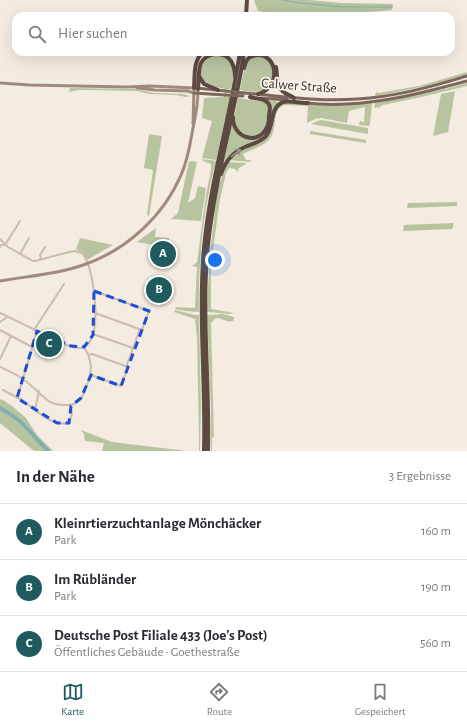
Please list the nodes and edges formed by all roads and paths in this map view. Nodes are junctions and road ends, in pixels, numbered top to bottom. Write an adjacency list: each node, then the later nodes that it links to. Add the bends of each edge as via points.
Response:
1 (246, 0): 2 (highway)
2 (246, 12)
3 (200, 56): 17 (highway, via 196,65)
4 (209, 56): 11 (highway, via 202,62)
5 (225, 56): 25 (highway, via 233,64 235,72)
6 (239, 56): 25 (highway)
7 (243, 56): 13 (highway)
8 (252, 56): 13 (highway, via 248,58)
9 (264, 56): 21 (highway, via 271,61 274,68 273,79 267,90)
10 (268, 56): 24 (highway, via 276,65 279,88)
11 (199, 76): 17 (highway); 18 (highway, via 204,84)
12 (467, 76): 24 (main road, Calwer Straße, via 372,98)
13 (240, 79): 27 (highway)
14 (467, 81): 26 (main road, Calwer Straße, via 378,101)
15 (2, 83): 16 (street, Calwer Straße)
16 (127, 87): 17 (street, Calwer Straße); 19 (street, Calwer Straße)
17 (197, 90): 18 (main road, Calwer Straße); 19 (street); 20 (main road, Calwer Straße); 28 (street)
18 (218, 90): 20 (main road, Calwer Straße)
19 (194, 93): 28 (street)
20 (226, 93): 22 (main road, Calwer Straße, bridge)
21 (258, 94): 22 (main road, Calwer Straße); 24 (main road, Calwer Straße)
22 (244, 95): 23 (main road, Calwer Straße)
23 (250, 97): 26 (main road, Calwer Straße); 27 (highway, via 265,101 270,106 268,124 260,135 246,138 238,132 234,124)
24 (294, 98)
25 (231, 101): 65 (highway, via 212,189 203,252)
26 (308, 103): 29 (highway, one-way to 26, via 230,157 241,149 259,142 268,134 274,111 279,104)
27 (234, 106): 29 (highway)
28 (194, 128): 38 (street, via 181,175 162,207 133,238)
29 (217, 185): 66 (highway, via 209,235 205,290)
30 (20, 221): 33 (street)
31 (30, 238): 36 (street)
32 (0, 240): 33 (street)
33 (5, 245): 35 (street, via 1,245); 36 (street)
34 (45, 247): 37 (street, via 40,255)
35 (0, 248)
36 (20, 254): 37 (street, via 33,261)
37 (41, 260): 38 (street, via 75,251 82,253)
38 (88, 264): 39 (street); 41 (street)
39 (0, 281)
40 (64, 284): 47 (street)
41 (94, 291): 43 (street); 48 (street, via 149,312)
42 (0, 313): 44 (street)
43 (95, 313): 48 (street); 49 (street)
44 (8, 317): 45 (street); 47 (street)
45 (0, 322)
46 (0, 330): 50 (street)
47 (35, 330): 51 (street); 52 (street, via 70,346)
48 (141, 330): 53 (street)
49 (94, 334): 52 (street, via 89,344); 53 (street)
50 (11, 336): 51 (street); 55 (street)
51 (32, 347): 59 (street)
52 (84, 347): 54 (street)
53 (133, 348): 57 (street)
54 (89, 355): 57 (street); 58 (street)
55 (0, 359)
56 (0, 367): 59 (street)
57 (127, 367): 58 (street, via 121,386)
58 (90, 375): 63 (street, via 84,393 78,402)
59 (23, 378): 61 (street); 62 (street)
60 (3, 390): 62 (street)
61 (39, 391): 63 (street, via 51,402); 64 (street)
62 (16, 398): 64 (street)
63 (71, 406): 64 (street, via 71,419 69,423 64,424 48,419)
64 (35, 410)
65 (202, 451)
66 (208, 451)

